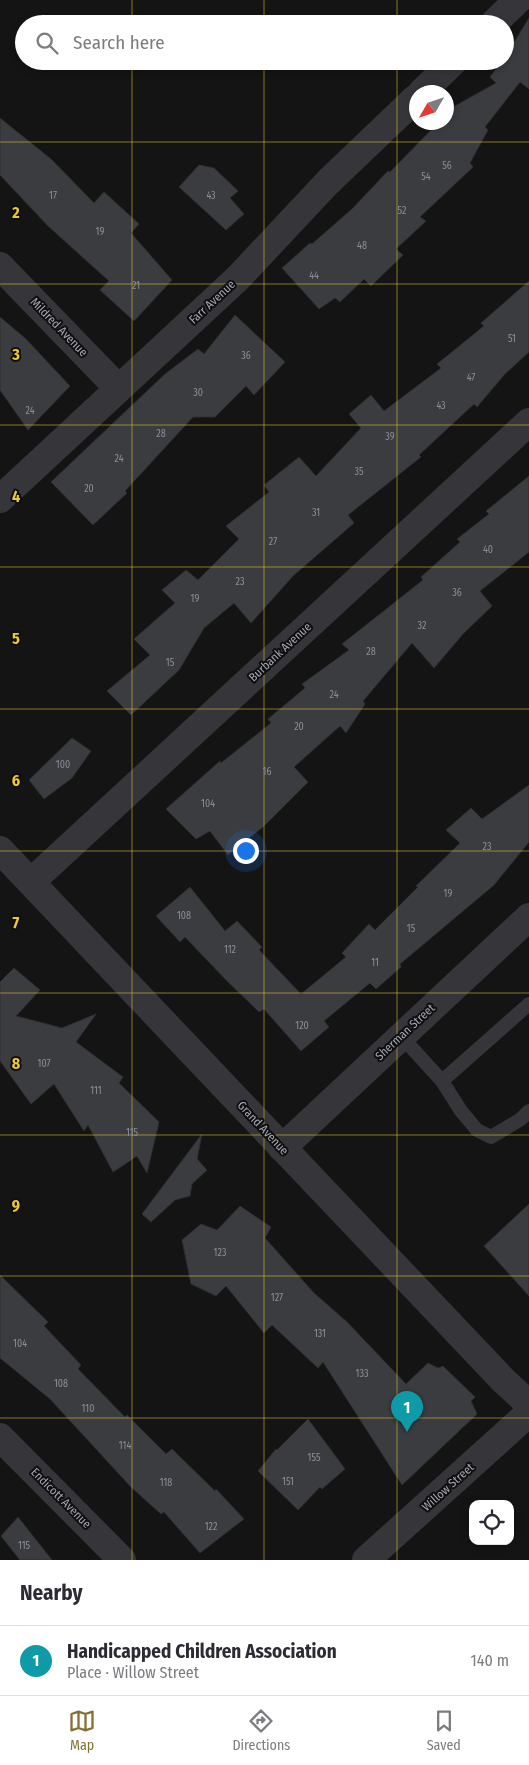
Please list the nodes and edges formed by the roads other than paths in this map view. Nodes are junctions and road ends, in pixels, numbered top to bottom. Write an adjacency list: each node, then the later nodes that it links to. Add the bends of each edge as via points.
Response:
1 (518, 0): 2 (street)
2 (502, 15)
3 (445, 70): 4 (street)
4 (429, 85)
5 (409, 105): 7 (street, Farr Avenue, via 328,182 238,278)
6 (0, 266): 7 (street, Mildred Avenue)
7 (118, 388): 9 (street, Farr Avenue)
8 (529, 422): 11 (street, Burbank Avenue)
9 (0, 499)
10 (0, 850): 11 (street, Grand Avenue)
11 (31, 882): 17 (street, Grand Avenue)
12 (529, 917): 14 (street, Sherman Street)
13 (529, 1004): 15 (lane)
14 (401, 1036): 15 (lane); 17 (street, Sherman Street)
15 (442, 1081): 16 (lane, via 460,1111 478,1130 491,1136)
16 (529, 1111)
17 (282, 1148): 18 (street, Grand Avenue)
18 (529, 1404)
19 (529, 1413): 22 (street, Willow Street)
20 (0, 1437): 21 (street, Endicott Avenue)
21 (122, 1560)
22 (366, 1560)

